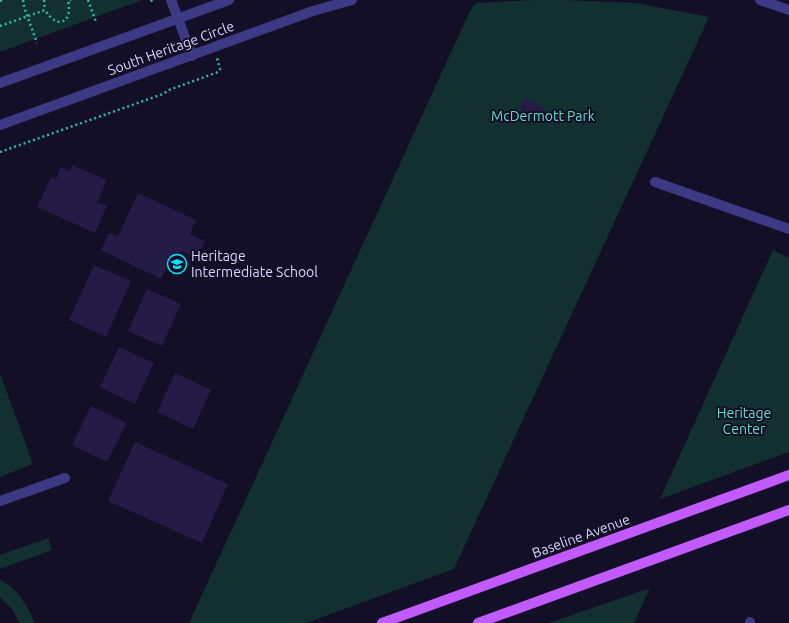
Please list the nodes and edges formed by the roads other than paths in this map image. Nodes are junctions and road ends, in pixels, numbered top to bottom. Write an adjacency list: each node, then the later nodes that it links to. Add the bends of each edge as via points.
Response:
1 (171, 0): 6 (street)
2 (229, 0): 6 (street, South Heritage Circle)
3 (352, 0): 7 (street, South Heritage Circle, via 313,11)
4 (760, 0): 5 (street)
5 (789, 10)
6 (178, 18): 7 (street); 8 (street, South Heritage Circle)
7 (192, 56): 9 (street, South Heritage Circle)
8 (0, 83)
9 (0, 125)
10 (655, 182): 11 (street)
11 (789, 229)
12 (789, 475): 16 (main road, Baseline Avenue)
13 (65, 478): 14 (street)
14 (0, 501)
15 (789, 510): 17 (main road)
16 (382, 623)
17 (478, 623)

